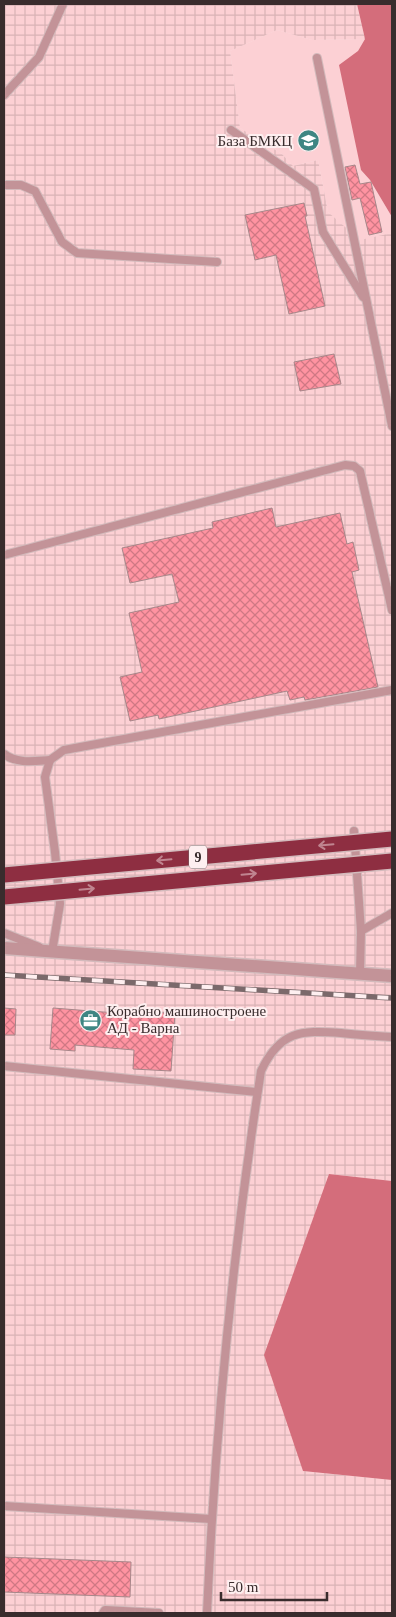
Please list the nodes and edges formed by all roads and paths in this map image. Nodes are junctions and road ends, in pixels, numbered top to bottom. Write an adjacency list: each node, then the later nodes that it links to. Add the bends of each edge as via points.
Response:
1 (63, 4): 3 (lane, via 39,57)
2 (317, 58): 7 (lane)
3 (4, 95)
4 (231, 130): 7 (lane, via 314,189 322,232)
5 (4, 185): 6 (lane, via 21,185 35,190 62,242 77,253)
6 (217, 262)
7 (366, 303): 8 (lane)
8 (392, 426)
9 (4, 555): 10 (lane, via 345,465 354,466 360,471)
10 (392, 610)
11 (392, 690): 13 (lane, via 64,750)
12 (4, 754): 13 (lane, via 21,761)
13 (50, 760): 23 (lane, via 45,777 60,904)
14 (354, 831): 20 (lane)
15 (392, 840): 17 (highway, 9, one-way to 17, bridge)
16 (392, 861): 18 (highway, 9, one-way to 16, bridge)
17 (4, 875)
18 (4, 897)
19 (392, 913): 20 (lane)
20 (361, 931): 24 (lane)
21 (4, 932): 23 (lane)
22 (4, 948): 23 (street)
23 (52, 952): 24 (street)
24 (360, 974): 25 (street)
25 (392, 976)
26 (392, 1037): 28 (lane, via 310,1031 295,1034 268,1055)
27 (4, 1066): 28 (lane)
28 (257, 1092): 30 (lane, via 234,1266)
29 (4, 1506): 30 (lane)
30 (211, 1519): 33 (lane)
31 (103, 1613): 32 (lane, via 105,1610)
32 (159, 1613)
33 (207, 1613)

